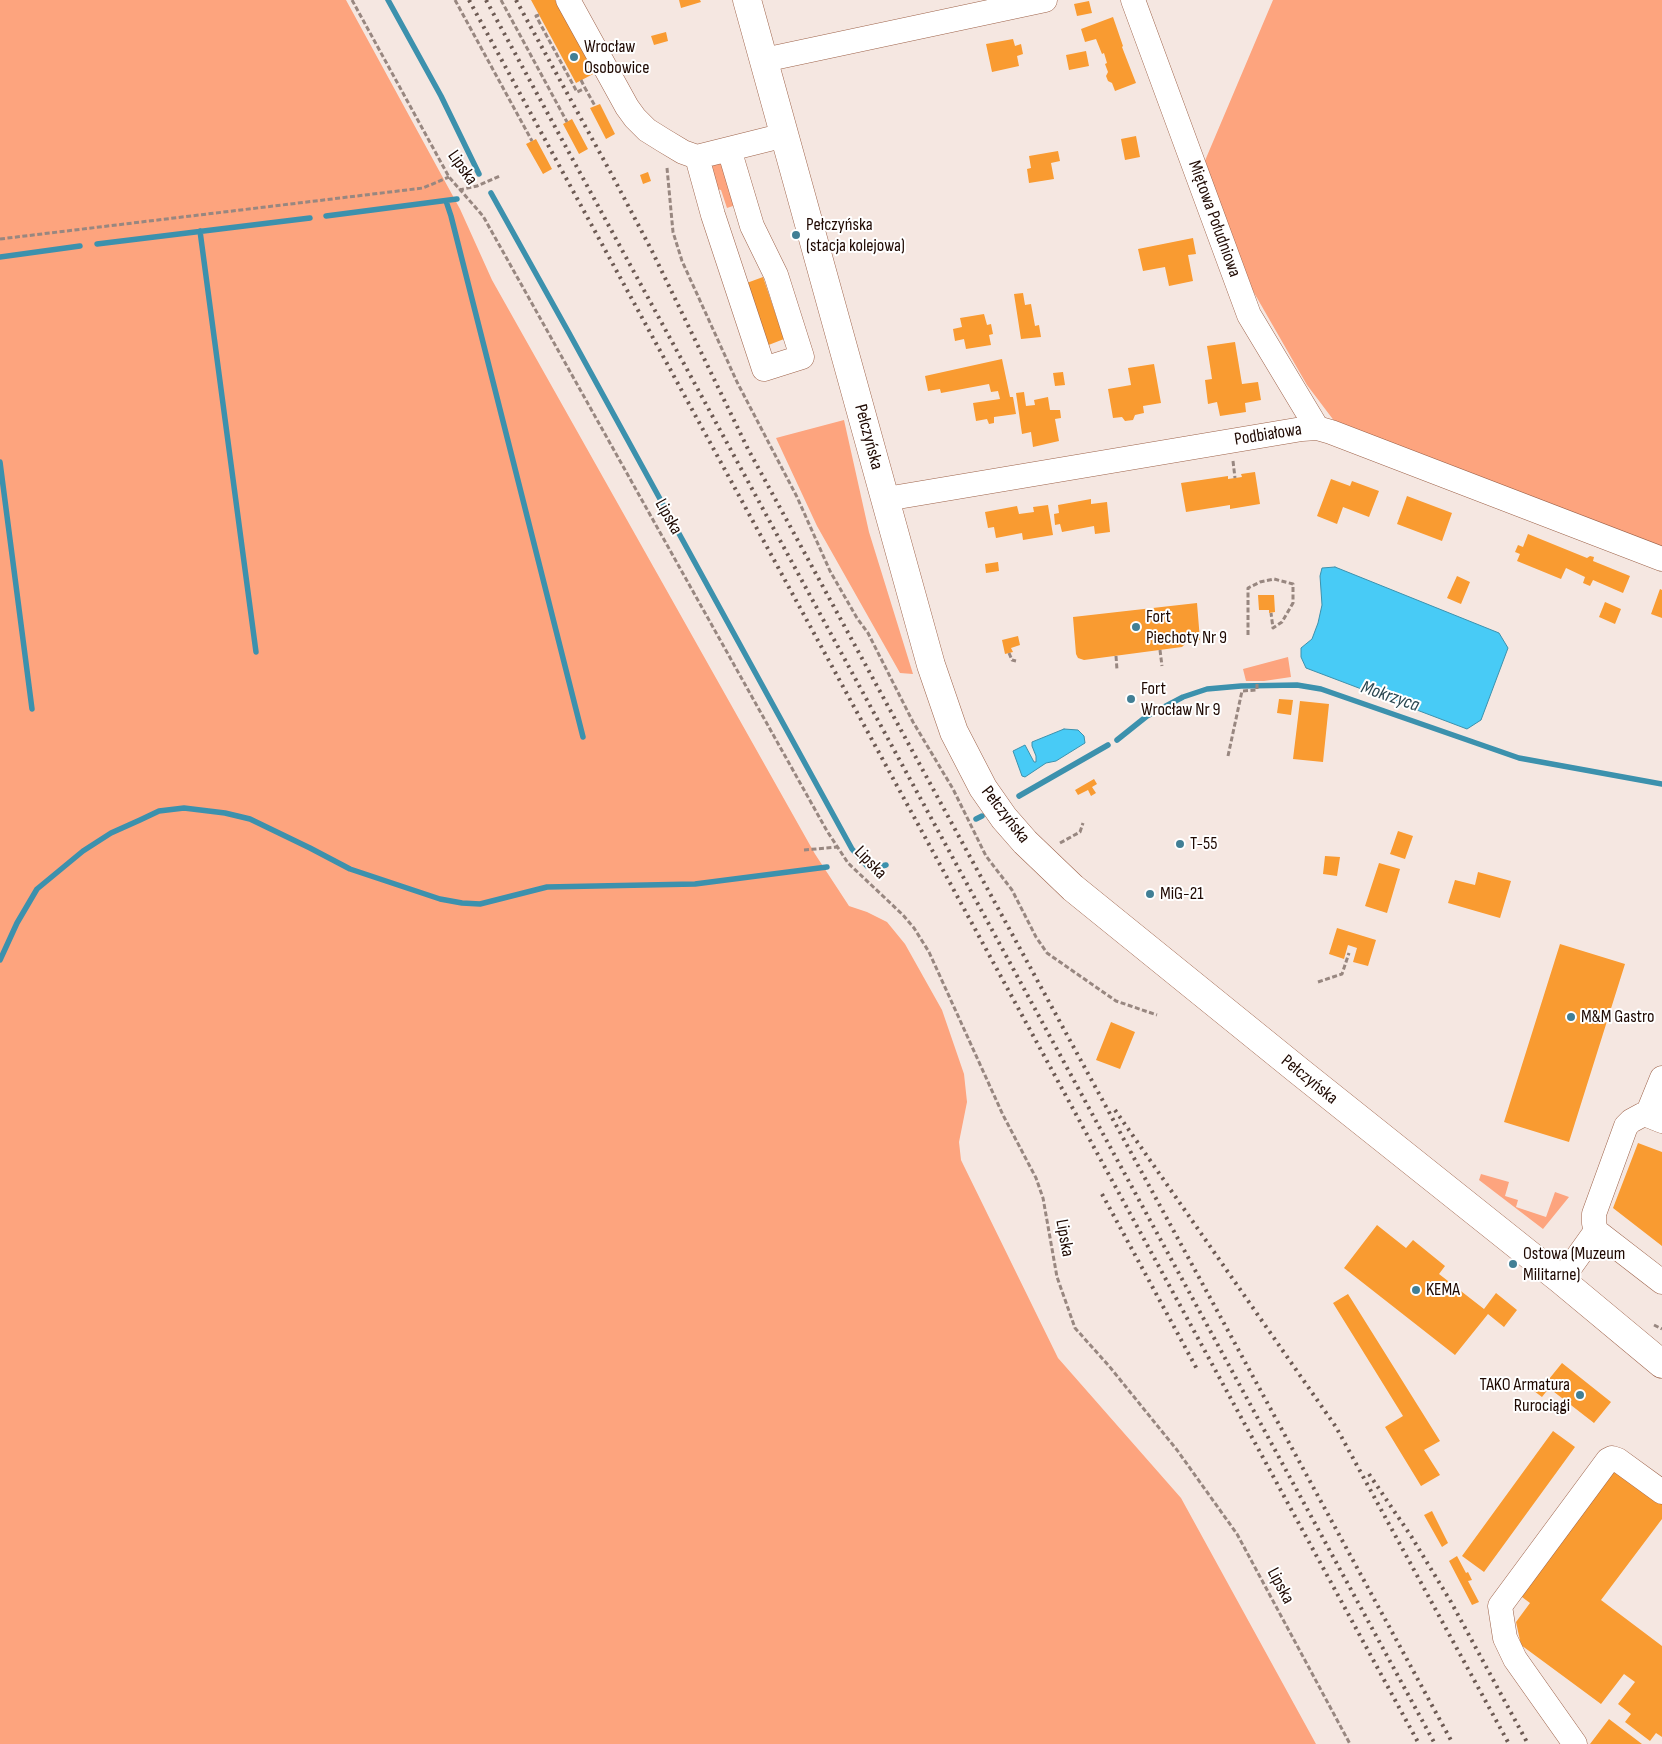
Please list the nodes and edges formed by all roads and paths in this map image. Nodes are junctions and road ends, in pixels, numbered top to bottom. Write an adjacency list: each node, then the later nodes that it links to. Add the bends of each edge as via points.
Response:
1 (352, 0): 19 (path, Lipska)
2 (454, 0): 15 (path)
3 (501, 0): 13 (path)
4 (568, 0): 17 (street, via 635,118 647,130)
5 (747, 0): 9 (main road, Pełczyńska)
6 (1045, 0): 9 (street)
7 (1133, 0): 23 (street, Miętowa Południowa, via 1249,315)
8 (538, 15): 11 (path, via 577,92)
9 (764, 60): 14 (main road, Pełczyńska)
10 (581, 80): 11 (path)
11 (586, 88): 12 (path)
12 (595, 106)
13 (567, 122)
14 (785, 135): 16 (street); 24 (main road, Pełczyńska)
15 (532, 141)
16 (729, 149): 17 (street); 17 (street, via 752,226 776,275 802,357 764,369)
17 (697, 157)
18 (500, 176): 20 (path)
19 (448, 177): 20 (path, Lipska); 22 (path, via 423,188)
20 (459, 190): 38 (path, Lipska, via 483,216)
21 (670, 194): 42 (path, via 674,232 682,261 737,382 797,497 830,572 868,633 986,856 1012,890 1047,953 1116,1001)
22 (0, 239)
23 (1316, 428): 24 (street, Podbiałowa); 25 (street, Podbiałowa)
24 (886, 499): 46 (main road, Pełczyńska, via 946,713 979,780 1013,828 1046,864 1102,912)
25 (1662, 559)
26 (1271, 613): 27 (path, via 1273,628 1282,622 1293,602 1293,584 1274,579 1248,588)
27 (1248, 635)
28 (1160, 650): 32 (path)
29 (1009, 653): 31 (path)
30 (1116, 656): 33 (path)
31 (1016, 661)
32 (1162, 666)
33 (1117, 670)
34 (1257, 682): 35 (path, via 1257,690 1242,691)
35 (1228, 756)
36 (1083, 822): 37 (path, via 1080,832)
37 (1055, 846)
38 (838, 847): 39 (path); 50 (path, Lipska, via 848,863 903,915 929,952 1003,1115 1036,1178 1043,1198 1057,1277 1075,1328 1177,1450 1237,1534)
39 (804, 850)
40 (1349, 953): 41 (path, via 1342,974)
41 (1318, 982)
42 (1158, 1015)
43 (1662, 1078): 44 (street)
44 (1655, 1118): 45 (street, via 1636,1118 1626,1126 1594,1214)
45 (1596, 1232): 46 (street); 47 (street)
46 (1561, 1280): 48 (main road, Pełczyńska)
47 (1662, 1282)
48 (1662, 1364)
49 (1662, 1492): 51 (street, via 1618,1460 1608,1460 1500,1606 1505,1638 1515,1659)
50 (1350, 1744)
51 (1575, 1744)

